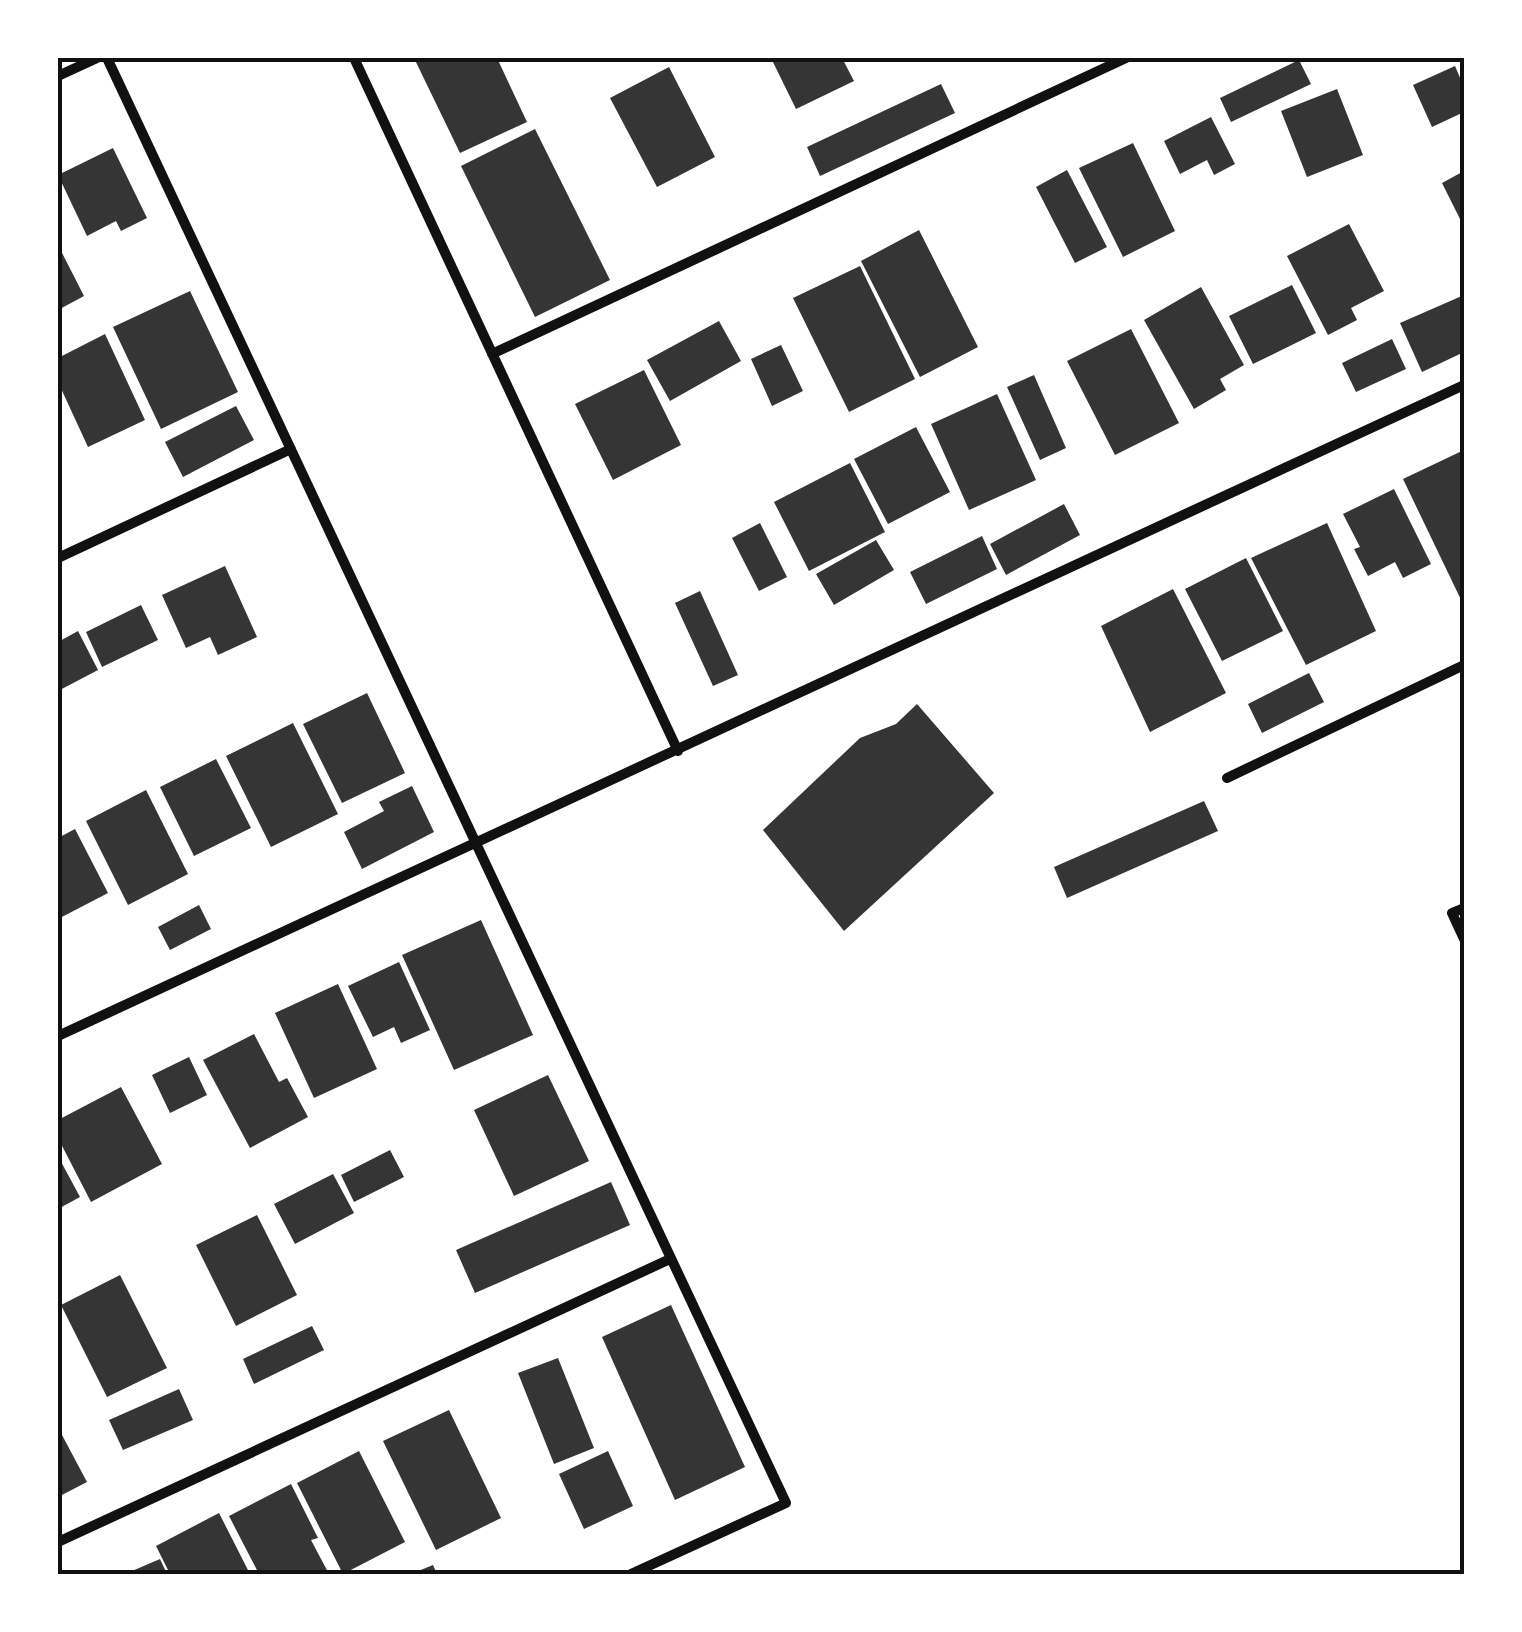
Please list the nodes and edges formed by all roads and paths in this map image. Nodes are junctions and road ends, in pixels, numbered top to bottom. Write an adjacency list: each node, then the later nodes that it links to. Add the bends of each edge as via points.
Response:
1 (97, 58): 5 (street)
2 (106, 58): 8 (street)
3 (354, 58): 6 (street)
4 (1126, 58): 6 (street)
5 (58, 76)
6 (492, 354): 11 (street)
7 (1464, 385): 11 (street)
8 (291, 449): 9 (street); 13 (street)
9 (58, 558)
10 (1464, 665): 12 (street)
11 (678, 750): 13 (street)
12 (1228, 778)
13 (474, 839): 16 (street); 17 (street)
14 (1464, 908): 15 (street, via 1452,914)
15 (1464, 939)
16 (58, 1036)
17 (670, 1258): 18 (street); 19 (street, via 786,1503)
18 (58, 1542)
19 (631, 1574)

